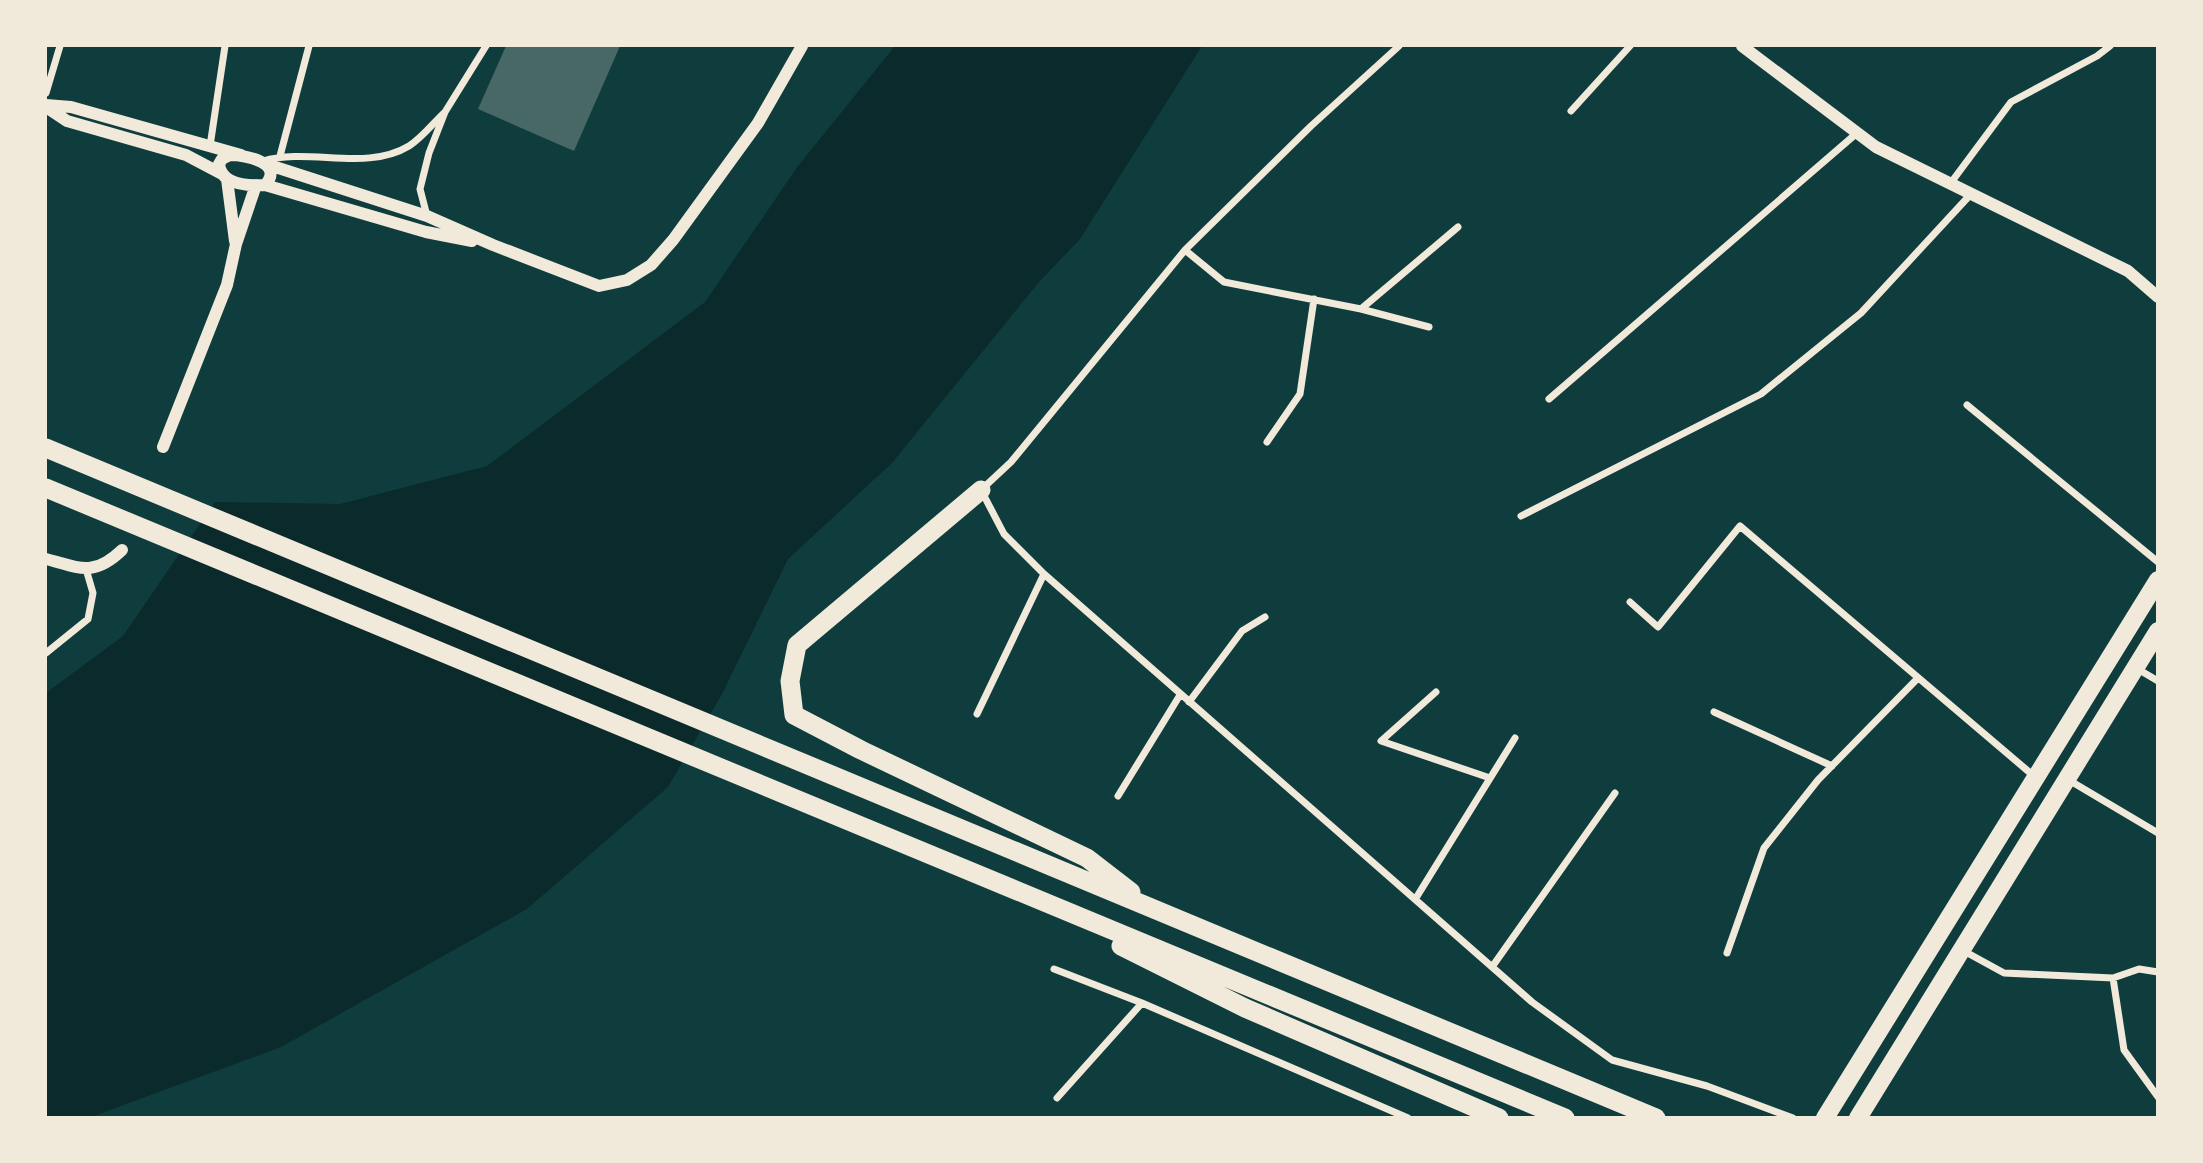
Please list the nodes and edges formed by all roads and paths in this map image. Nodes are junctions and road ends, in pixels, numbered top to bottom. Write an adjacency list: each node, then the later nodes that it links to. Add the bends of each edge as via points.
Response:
1 (60, 46): 10 (street)
2 (225, 46): 15 (street)
3 (309, 46): 17 (street)
4 (486, 46): 13 (street)
5 (802, 46): 26 (street, via 758,123 673,240 651,265 628,281 599,286)
6 (1399, 46): 27 (street)
7 (1630, 46): 12 (street)
8 (1742, 46): 14 (street)
9 (2110, 46): 20 (street, via 2011,102)
10 (46, 93)
11 (46, 106): 15 (street, via 71,107); 19 (street, via 67,121 186,155)
12 (1571, 111)
13 (445, 112): 17 (street, via 409,145 387,154 361,158); 23 (street, via 419,189)
14 (1857, 133): 20 (street); 32 (street)
15 (210, 146): 16 (street)
16 (241, 155): 18 (street); 19 (street, via 222,159 219,164)
17 (280, 156): 18 (street)
18 (265, 163): 21 (street, via 271,175); 23 (street)
19 (225, 176): 21 (street, via 247,186); 25 (street)
20 (1950, 184): 22 (street)
21 (260, 185): 25 (street); 26 (street, via 426,232)
22 (1971, 194): 28 (street, via 2128,271); 39 (street, via 1861,313 1761,394)
23 (427, 216): 26 (street)
24 (1458, 227): 30 (street)
25 (236, 244): 35 (street, via 227,285)
26 (493, 245)
27 (1185, 250): 29 (street, via 1224,282); 38 (street, via 1011,462)
28 (2158, 297)
29 (1314, 299): 30 (street); 34 (street, via 1300,394)
30 (1361, 309): 31 (street)
31 (1429, 327)
32 (1549, 399)
33 (1967, 405): 42 (street)
34 (1267, 442)
35 (163, 447)
36 (46, 448): 68 (highway)
37 (46, 488): 66 (highway)
38 (981, 489): 44 (street, via 1004,534); 68 (highway, via 797,645 790,681 794,715 1087,858)
39 (1521, 516)
40 (122, 550): 43 (street, via 107,564)
41 (46, 559): 43 (street)
42 (2158, 562)
43 (86, 569): 49 (street, via 93,593 88,619)
44 (1044, 574): 54 (street); 57 (street)
45 (2158, 580): 61 (main road)
46 (1630, 602): 51 (street, via 1658,627 1740,526)
47 (1265, 617): 55 (street, via 1242,631)
48 (2158, 631): 50 (main road)
49 (46, 653)
50 (2135, 667): 52 (street); 62 (main road)
51 (1918, 678): 59 (street); 61 (street)
52 (2158, 681)
53 (1436, 692): 60 (street, via 1381,741)
54 (1180, 695): 55 (street); 64 (street)
55 (1189, 702): 67 (street)
56 (1714, 712): 59 (street)
57 (977, 714)
58 (1515, 738): 60 (street)
59 (1832, 766): 70 (street, via 1764,848)
60 (1490, 778): 67 (street)
61 (2036, 778): 83 (main road)
62 (2067, 778): 65 (street); 69 (main road)
63 (1615, 793): 71 (street)
64 (1118, 796)
65 (2158, 833)
66 (983, 876): 79 (highway, via 1245,1008); 80 (highway)
67 (1416, 898): 71 (street)
68 (1154, 909): 81 (highway)
69 (1961, 950): 74 (street, via 2004,973); 84 (main road)
70 (1727, 953)
71 (1492, 967): 82 (street, via 1612,1060 1707,1086)
72 (1054, 969): 75 (street)
73 (2158, 972): 74 (street, via 2139,970)
74 (2113, 978): 76 (street, via 2124,1050)
75 (1142, 1003): 77 (street); 78 (street)
76 (2158, 1097)
77 (1057, 1098)
78 (1408, 1118)
79 (1499, 1118)
80 (1566, 1118)
81 (1656, 1118)
82 (1793, 1118)
83 (1825, 1118)
84 (1858, 1118)

